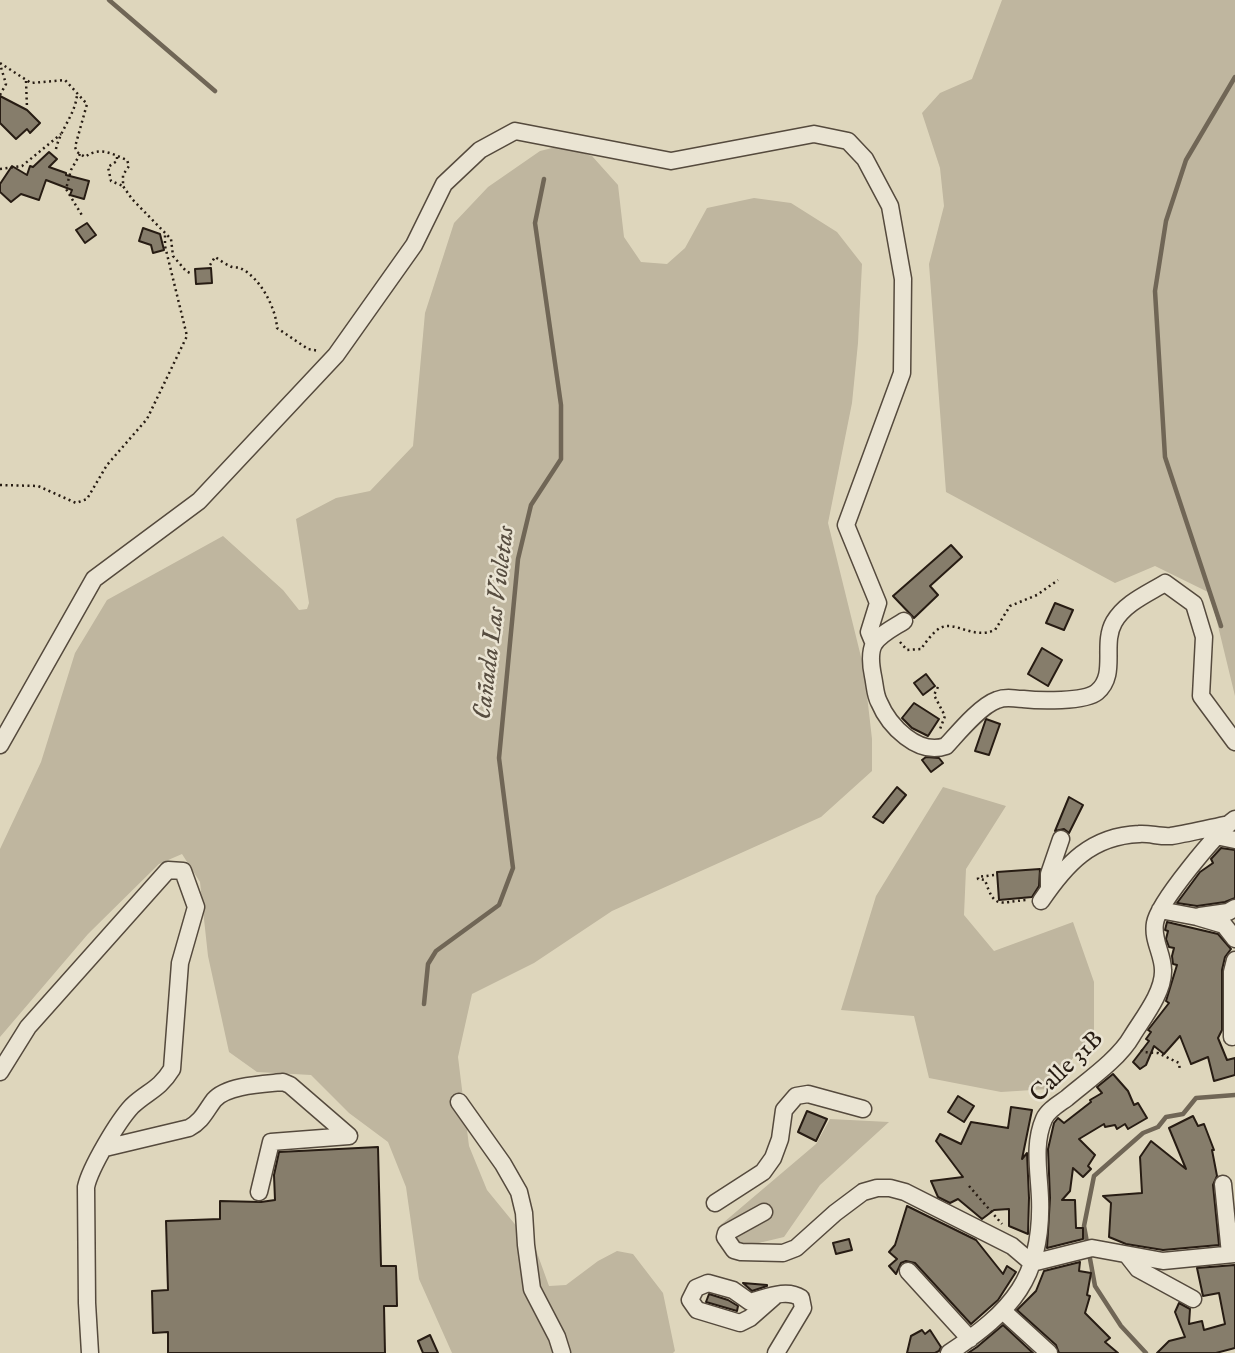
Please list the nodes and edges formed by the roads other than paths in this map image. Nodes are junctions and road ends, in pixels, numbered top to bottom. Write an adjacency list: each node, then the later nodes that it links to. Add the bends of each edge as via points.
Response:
1 (900, 628): 2 (street, via 887,631)
2 (874, 644): 3 (street, via 870,662 877,700 885,713 919,746 946,746 994,700 1010,696 1058,700 1099,691 1107,679 1107,640 1115,621 1130,604 1165,583 1194,604 1204,637 1201,696); 4 (street, via 869,632 878,603 846,525 902,373 903,279 890,206 865,159 848,141 814,134 671,161 515,131 480,150 444,184 414,245 336,355 199,502 94,579)
3 (1235, 742)
4 (0, 745)
5 (1233, 828): 6 (street, via 1168,836 1113,836 1083,851 1045,895); 8 (street, via 1216,836)
6 (1061, 839)
7 (1235, 908): 9 (street)
8 (1160, 910): 9 (street); 23 (street, Calle 31B, via 1154,930 1164,968 1162,980 1131,1039 1044,1118 1038,1142 1040,1225)
9 (1197, 917): 10 (street, via 1224,925)
10 (1235, 939)
11 (1235, 960): 12 (street)
12 (1232, 1037)
13 (0, 1072): 16 (street, via 28,1027 168,870 183,871 196,907 180,963 172,1069 163,1083 132,1107)
14 (459, 1102): 30 (street, via 519,1192 533,1289)
15 (863, 1109): 19 (street, via 808,1094 796,1096 784,1110 780,1139 763,1172)
16 (105, 1148): 18 (street, via 189,1128 200,1122 216,1097 239,1088 283,1082 349,1136 271,1142); 29 (street, via 86,1187)
17 (1223, 1184): 21 (street)
18 (259, 1192)
19 (715, 1203)
20 (764, 1212): 23 (street, via 726,1233 734,1250 783,1253 796,1248 863,1192 890,1188 1012,1246)
21 (1233, 1254): 22 (street, via 1163,1261)
22 (1127, 1255): 23 (street, via 1084,1250); 26 (street, via 1138,1269)
23 (1032, 1263): 27 (street, Calle 31B, via 1023,1286)
24 (908, 1271): 28 (street)
25 (775, 1296): 25 (street, via 750,1302 733,1290 708,1283 696,1288 690,1300 697,1310 740,1324); 31 (street, via 796,1295 803,1308)
26 (1193, 1299)
27 (1004, 1312): 28 (street, Calle 31B); 33 (street)
28 (970, 1339): 32 (street, Calle 31B)
29 (90, 1353)
30 (562, 1353)
31 (776, 1353)
32 (949, 1353)
33 (1049, 1353)

